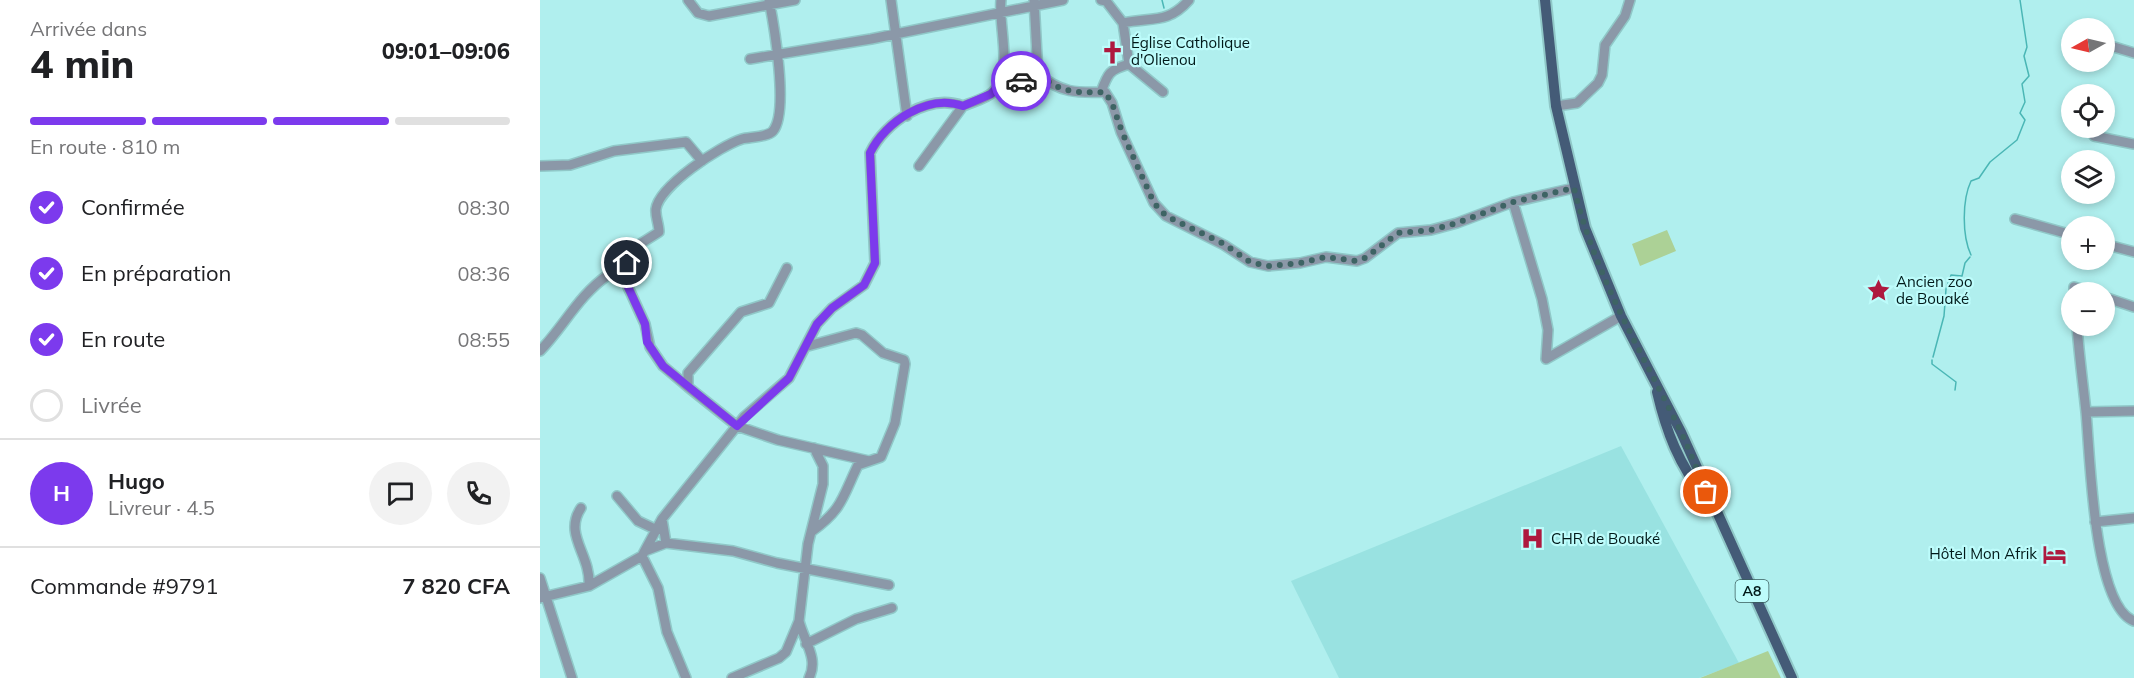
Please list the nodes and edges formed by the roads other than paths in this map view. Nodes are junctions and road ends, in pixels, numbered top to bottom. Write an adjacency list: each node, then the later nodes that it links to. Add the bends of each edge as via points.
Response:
1 (688, 0): 9 (street, via 698,13 709,16)
2 (795, 0): 9 (street)
3 (891, 0): 14 (street)
4 (1001, 0): 12 (street)
5 (1063, 0): 11 (street)
6 (1189, 0): 13 (street, via 1174,15)
7 (1545, 0): 25 (main road, A8)
8 (1630, 0): 25 (street, via 1625,16 1605,45 1599,83 1577,103)
9 (770, 2): 17 (street)
10 (1107, 2): 13 (street)
11 (1034, 3): 12 (street); 20 (street)
12 (1000, 11): 14 (street); 21 (street, via 1004,64)
13 (1123, 23): 19 (street)
14 (895, 34): 17 (street); 26 (street)
15 (2115, 47): 16 (street)
16 (2134, 53)
17 (778, 56): 18 (street); 29 (street, via 781,102 774,130 740,140)
18 (750, 59)
19 (1129, 64): 22 (street, via 1113,69); 23 (street)
20 (1038, 74): 21 (street, via 1033,79); 22 (street, via 1048,83 1079,94)
21 (1000, 84): 24 (street, via 991,94)
22 (1101, 92): 33 (street, via 1112,103 1154,203 1166,216 1224,244 1250,262 1268,266 1326,257 1357,261 1398,233 1457,223)
23 (1163, 92)
24 (963, 106): 26 (street, via 934,103); 31 (street)
25 (1556, 106): 32 (main road, A8)
26 (907, 116): 44 (street, via 886,129 870,153 875,263 864,285 817,324)
27 (2104, 138): 28 (street)
28 (2134, 144)
29 (702, 161): 30 (street, via 686,142 614,151 570,165); 39 (street, via 670,184 655,211 659,232 632,249)
30 (540, 166)
31 (919, 166)
32 (1574, 188): 33 (street); 42 (main road, A8, via 1585,228)
33 (1513, 202): 42 (street, via 1542,299 1548,330 1546,359)
34 (2015, 219): 35 (street)
35 (2061, 232)
36 (2115, 247): 37 (street)
37 (2134, 252)
38 (787, 268): 46 (street, via 768,303 741,312 688,373)
39 (623, 276): 45 (street, via 608,275 596,283); 46 (street, via 645,324 650,347 663,366)
40 (2115, 301): 41 (street)
41 (2134, 307)
42 (1621, 316): 74 (main road, A8, via 1681,432)
43 (2078, 336): 48 (street)
44 (808, 346): 49 (street, via 789,378); 51 (street, via 856,333 882,353 904,360 895,423 881,457)
45 (540, 351)
46 (688, 387): 49 (street)
47 (2134, 411): 48 (street)
48 (2086, 412): 56 (street)
49 (737, 426): 50 (street); 55 (street)
50 (814, 448): 51 (street); 58 (street, via 823,466 823,484)
51 (869, 461): 58 (street, via 858,465 833,516)
52 (617, 496): 57 (street, via 638,521)
53 (581, 508): 64 (street, via 574,519 575,537 590,571)
54 (2134, 518): 56 (street)
55 (662, 519): 57 (street); 59 (street)
56 (2095, 522): 68 (street, via 2116,604)
57 (657, 530): 60 (street)
58 (811, 532): 61 (street)
59 (666, 543): 60 (street); 61 (street, via 733,551)
60 (644, 554): 64 (street); 71 (street, via 658,588 667,632)
61 (804, 568): 63 (street); 67 (street)
62 (540, 578): 65 (street)
63 (890, 585)
64 (589, 586): 65 (street)
65 (543, 597): 70 (street)
66 (891, 608): 69 (street, via 856,619)
67 (799, 621): 69 (street); 72 (street, via 786,652 779,658)
68 (2134, 621)
69 (806, 644): 73 (street, via 814,663)
70 (572, 678)
71 (686, 678)
72 (732, 678)
73 (809, 678)
74 (1792, 678)

